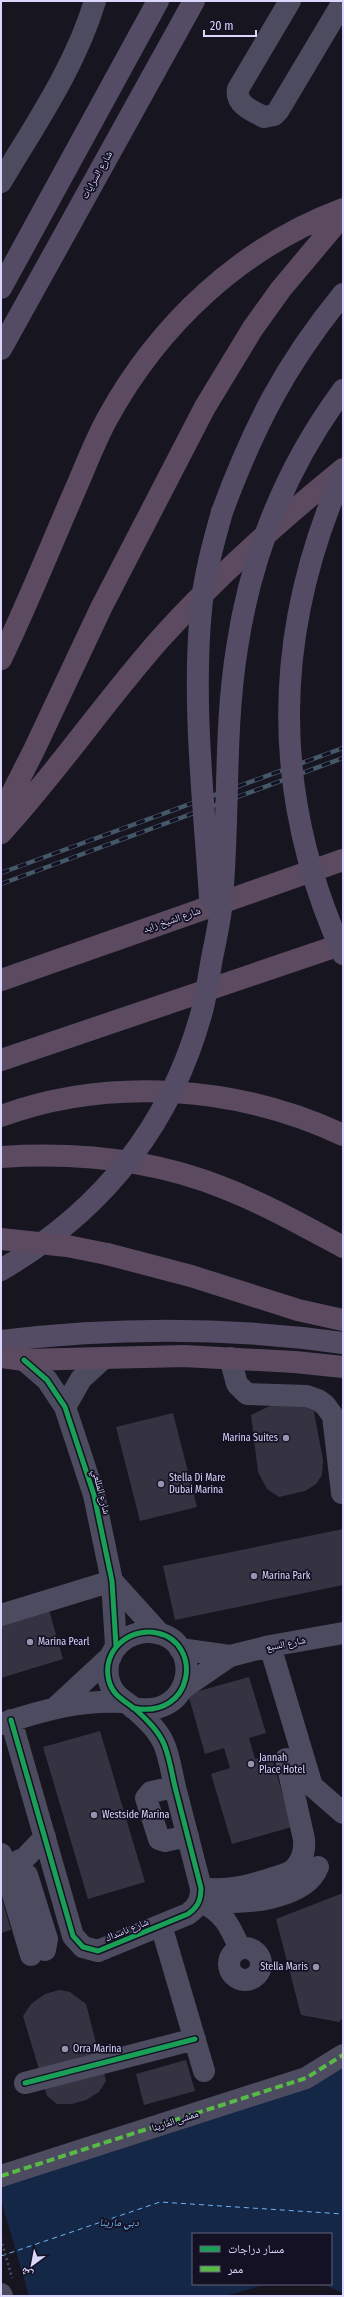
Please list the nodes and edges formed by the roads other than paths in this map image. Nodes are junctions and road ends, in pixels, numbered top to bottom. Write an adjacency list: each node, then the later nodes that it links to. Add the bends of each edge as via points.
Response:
1 (95, 1): 6 (street, via 85,32 68,69)
2 (158, 1): 9 (main road)
3 (194, 1): 11 (main road, شارع السرايات)
4 (290, 1): 5 (street, via 238,89 238,99 241,103 264,117 274,115 278,111)
5 (343, 2)
6 (1, 182)
7 (343, 209): 15 (highway, via 285,236 238,266 193,304 154,347 132,376 106,420)
8 (343, 215): 16 (highway, via 253,328 205,407 101,608)
9 (1, 288)
10 (343, 294): 20 (main road, bridge, via 289,366 256,428 222,512 206,576 198,641 198,700)
11 (1, 349)
12 (343, 390): 20 (main road, bridge, via 307,445 282,494 262,544 246,597 230,703 223,888)
13 (343, 469): 17 (highway, via 284,518 197,599 126,679 45,782)
14 (343, 473): 21 (main road, bridge, via 304,582 293,643 288,705 293,781 299,819 319,895)
15 (1, 659)
16 (1, 815)
17 (1, 833)
18 (343, 860): 22 (highway, شارع الشيخ زايد)
19 (343, 944): 23 (highway)
20 (213, 954): 29 (main road, bridge, via 204,1003 194,1037 172,1091 144,1140 113,1180 85,1209 32,1251)
21 (343, 954)
22 (1, 980)
23 (1, 1060)
24 (1, 1116): 25 (highway, via 69,1098 101,1094 166,1092 205,1095 262,1106 299,1117)
25 (343, 1135)
26 (1, 1157): 28 (highway, via 80,1156 162,1168 224,1188 278,1212)
27 (1, 1239): 30 (highway, bridge, via 107,1254 191,1276 292,1308)
28 (343, 1247)
29 (1, 1270)
30 (343, 1320)
31 (1, 1341): 32 (main road, via 72,1335 205,1331 256,1333)
32 (343, 1344)
33 (1, 1357): 36 (highway)
34 (104, 1358): 35 (highway); 36 (highway); 38 (street, via 81,1379)
35 (230, 1358): 37 (highway); 39 (street, via 237,1384 248,1394 307,1396 325,1405 333,1416)
36 (24, 1360): 38 (street, شارع المللعي, via 47,1380)
37 (343, 1367)
38 (65, 1407): 40 (street, شارع المللعي, via 94,1495)
39 (342, 1493)
40 (112, 1581): 41 (street); 42 (street); 46 (street, شارع المللعي)
41 (1, 1615)
42 (159, 1633): 45 (street, via 168,1637); 46 (street, via 136,1633 125,1638)
43 (343, 1633): 44 (street, شارع السبع)
44 (270, 1646): 47 (street, شارع السبع); 55 (street, via 312,1786)
45 (180, 1649): 47 (street, شارع السبع); 48 (street, via 187,1669)
46 (114, 1651): 49 (street, via 108,1668 109,1681 115,1693); 50 (street)
47 (230, 1656): 48 (street, شارع السبع)
48 (176, 1696): 49 (street, via 159,1709 146,1710); 52 (street)
49 (128, 1705): 50 (street, via 101,1701); 52 (street, via 156,1730)
50 (56, 1706): 51 (street)
51 (6, 1722): 57 (street, شارع ناسداك)
52 (164, 1744): 54 (street)
53 (286, 1758): 60 (street, via 304,1839 304,1850 300,1860 289,1872)
54 (175, 1787): 56 (street); 56 (street, via 151,1792 146,1798 159,1839 165,1841)
55 (343, 1813)
56 (188, 1836): 60 (street)
57 (47, 1844): 59 (street, via 40,1865); 61 (street, شارع ناسداك, via 73,1936 83,1947 98,1951)
58 (318, 1867): 60 (street, via 312,1879 301,1887 256,1901 234,1903)
59 (11, 1870): 62 (street, via 47,1939)
60 (199, 1899): 61 (street, شارع ناسداك); 63 (street, via 222,1914 231,1928)
61 (161, 1925): 64 (street)
62 (38, 1952)
63 (236, 1953)
64 (194, 2039): 66 (street); 67 (street)
65 (343, 2055): 68 (street, ممشى المارينا, via 306,2078)
66 (204, 2071)
67 (25, 2083)
68 (1, 2176)

